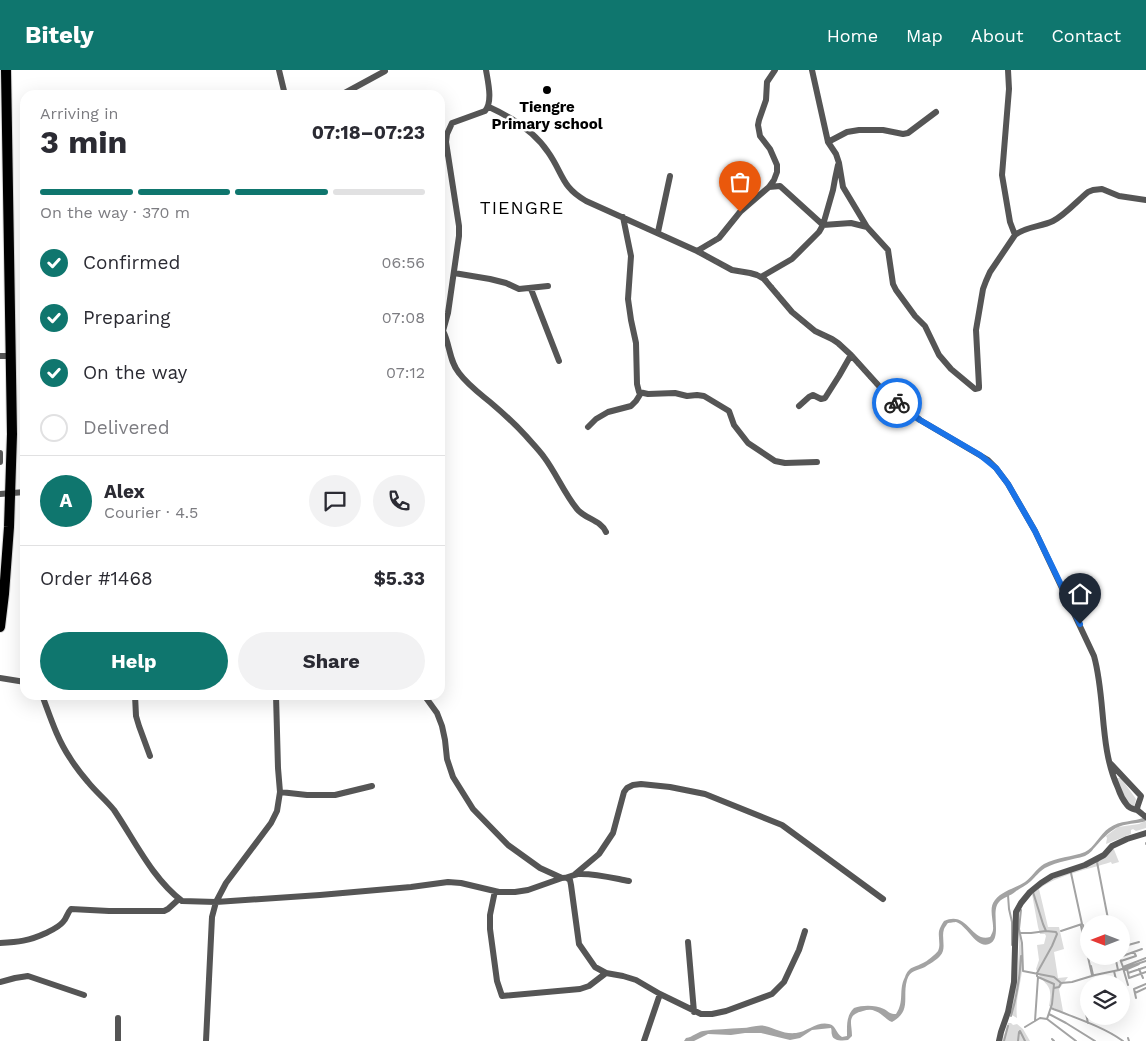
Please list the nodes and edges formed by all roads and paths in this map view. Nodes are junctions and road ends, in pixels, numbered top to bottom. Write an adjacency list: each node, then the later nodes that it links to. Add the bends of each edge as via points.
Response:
1 (6, 70): 32 (highway)
2 (278, 70): 8 (street)
3 (486, 70): 10 (street)
4 (775, 70): 17 (street, via 767,82 766,100 758,125 760,136 777,165)
5 (812, 70): 12 (street)
6 (1008, 70): 23 (street, via 1002,175)
7 (385, 71): 9 (street)
8 (284, 90)
9 (350, 90)
10 (489, 107): 14 (street, via 452,123 446,134); 19 (street, via 536,138 548,152 562,180 577,196)
11 (936, 112): 12 (street, via 903,134 859,130)
12 (828, 142): 15 (street)
13 (445, 153): 14 (street)
14 (448, 153): 25 (street, via 459,226)
15 (840, 163): 20 (street); 21 (street, via 843,187)
16 (670, 176): 22 (street)
17 (770, 187): 20 (street, via 780,186); 24 (street, via 740,212 719,238)
18 (1146, 200): 23 (street, via 1119,196 1102,189 1093,190 1052,222)
19 (623, 217): 22 (street); 34 (street, via 631,256 628,300)
20 (823, 225): 21 (street, via 851,223); 26 (street, via 792,258)
21 (867, 227): 23 (street, via 888,250 894,287 925,326 939,355 977,389 980,382 976,330 983,290 990,272)
22 (658, 232): 24 (street)
23 (1015, 235)
24 (697, 251): 26 (street, via 732,270)
25 (454, 273): 28 (street, via 490,279 518,289); 29 (street)
26 (761, 277): 31 (street, via 792,312)
27 (548, 286): 28 (street)
28 (531, 289): 33 (street)
29 (445, 322)
30 (445, 336): 42 (street, via 459,373 527,437 544,457 578,512 603,525)
31 (851, 355): 35 (street, via 825,398 811,395); 51 (street, via 894,400 920,420 988,460 1008,484 1035,531 1094,656)
32 (5, 356): 41 (highway, via 12,434)
33 (559, 361)
34 (641, 393): 36 (street, via 631,406 608,412); 39 (street, via 704,396 729,411 734,425 748,443 774,461)
35 (799, 406)
36 (588, 426)
37 (0, 453): 38 (street)
38 (0, 462)
39 (816, 462)
40 (20, 492): 41 (street)
41 (5, 494): 43 (highway)
42 (606, 532)
43 (0, 627)
44 (0, 678): 45 (street)
45 (20, 681)
46 (44, 700): 61 (street, via 69,757 88,783 108,802 157,876)
47 (135, 700): 50 (street, via 137,721)
48 (276, 700): 53 (street)
49 (428, 700): 58 (street, via 442,726 453,777 473,809 508,845 540,868)
50 (150, 756)
51 (1109, 762): 54 (street, via 1122,798 1130,809); 54 (street, via 1141,796)
52 (372, 786): 53 (street, via 335,795)
53 (280, 792): 63 (street, via 271,823)
54 (1137, 810): 55 (street)
55 (1146, 817)
56 (1146, 833): 76 (street, via 1112,846 1104,855 1085,865 1052,876 1021,903 1016,912 1014,982)
57 (574, 875): 58 (street); 59 (street); 62 (street, via 599,854 613,833 624,792 632,785 642,784 705,794 782,825)
58 (565, 878): 60 (street, via 528,890); 67 (street, via 570,880 580,944 596,967)
59 (629, 881)
60 (495, 891): 63 (street, via 448,882); 67 (street, via 490,929 502,996 580,989 590,986)
61 (179, 899): 63 (street, via 182,902); 65 (street, via 164,911 71,909 63,922 33,939)
62 (883, 899)
63 (216, 902): 74 (street, via 212,917)
64 (805, 931): 71 (street, via 784,982 772,994 712,1014)
65 (0, 942)
66 (688, 942): 71 (street)
67 (606, 973): 69 (street, via 636,980)
68 (0, 982): 70 (street, via 28,976)
69 (660, 994): 71 (street); 75 (street)
70 (84, 995)
71 (694, 1012)
72 (118, 1018): 73 (street)
73 (118, 1041)
74 (206, 1041)
75 (644, 1041)
76 (1000, 1041)

